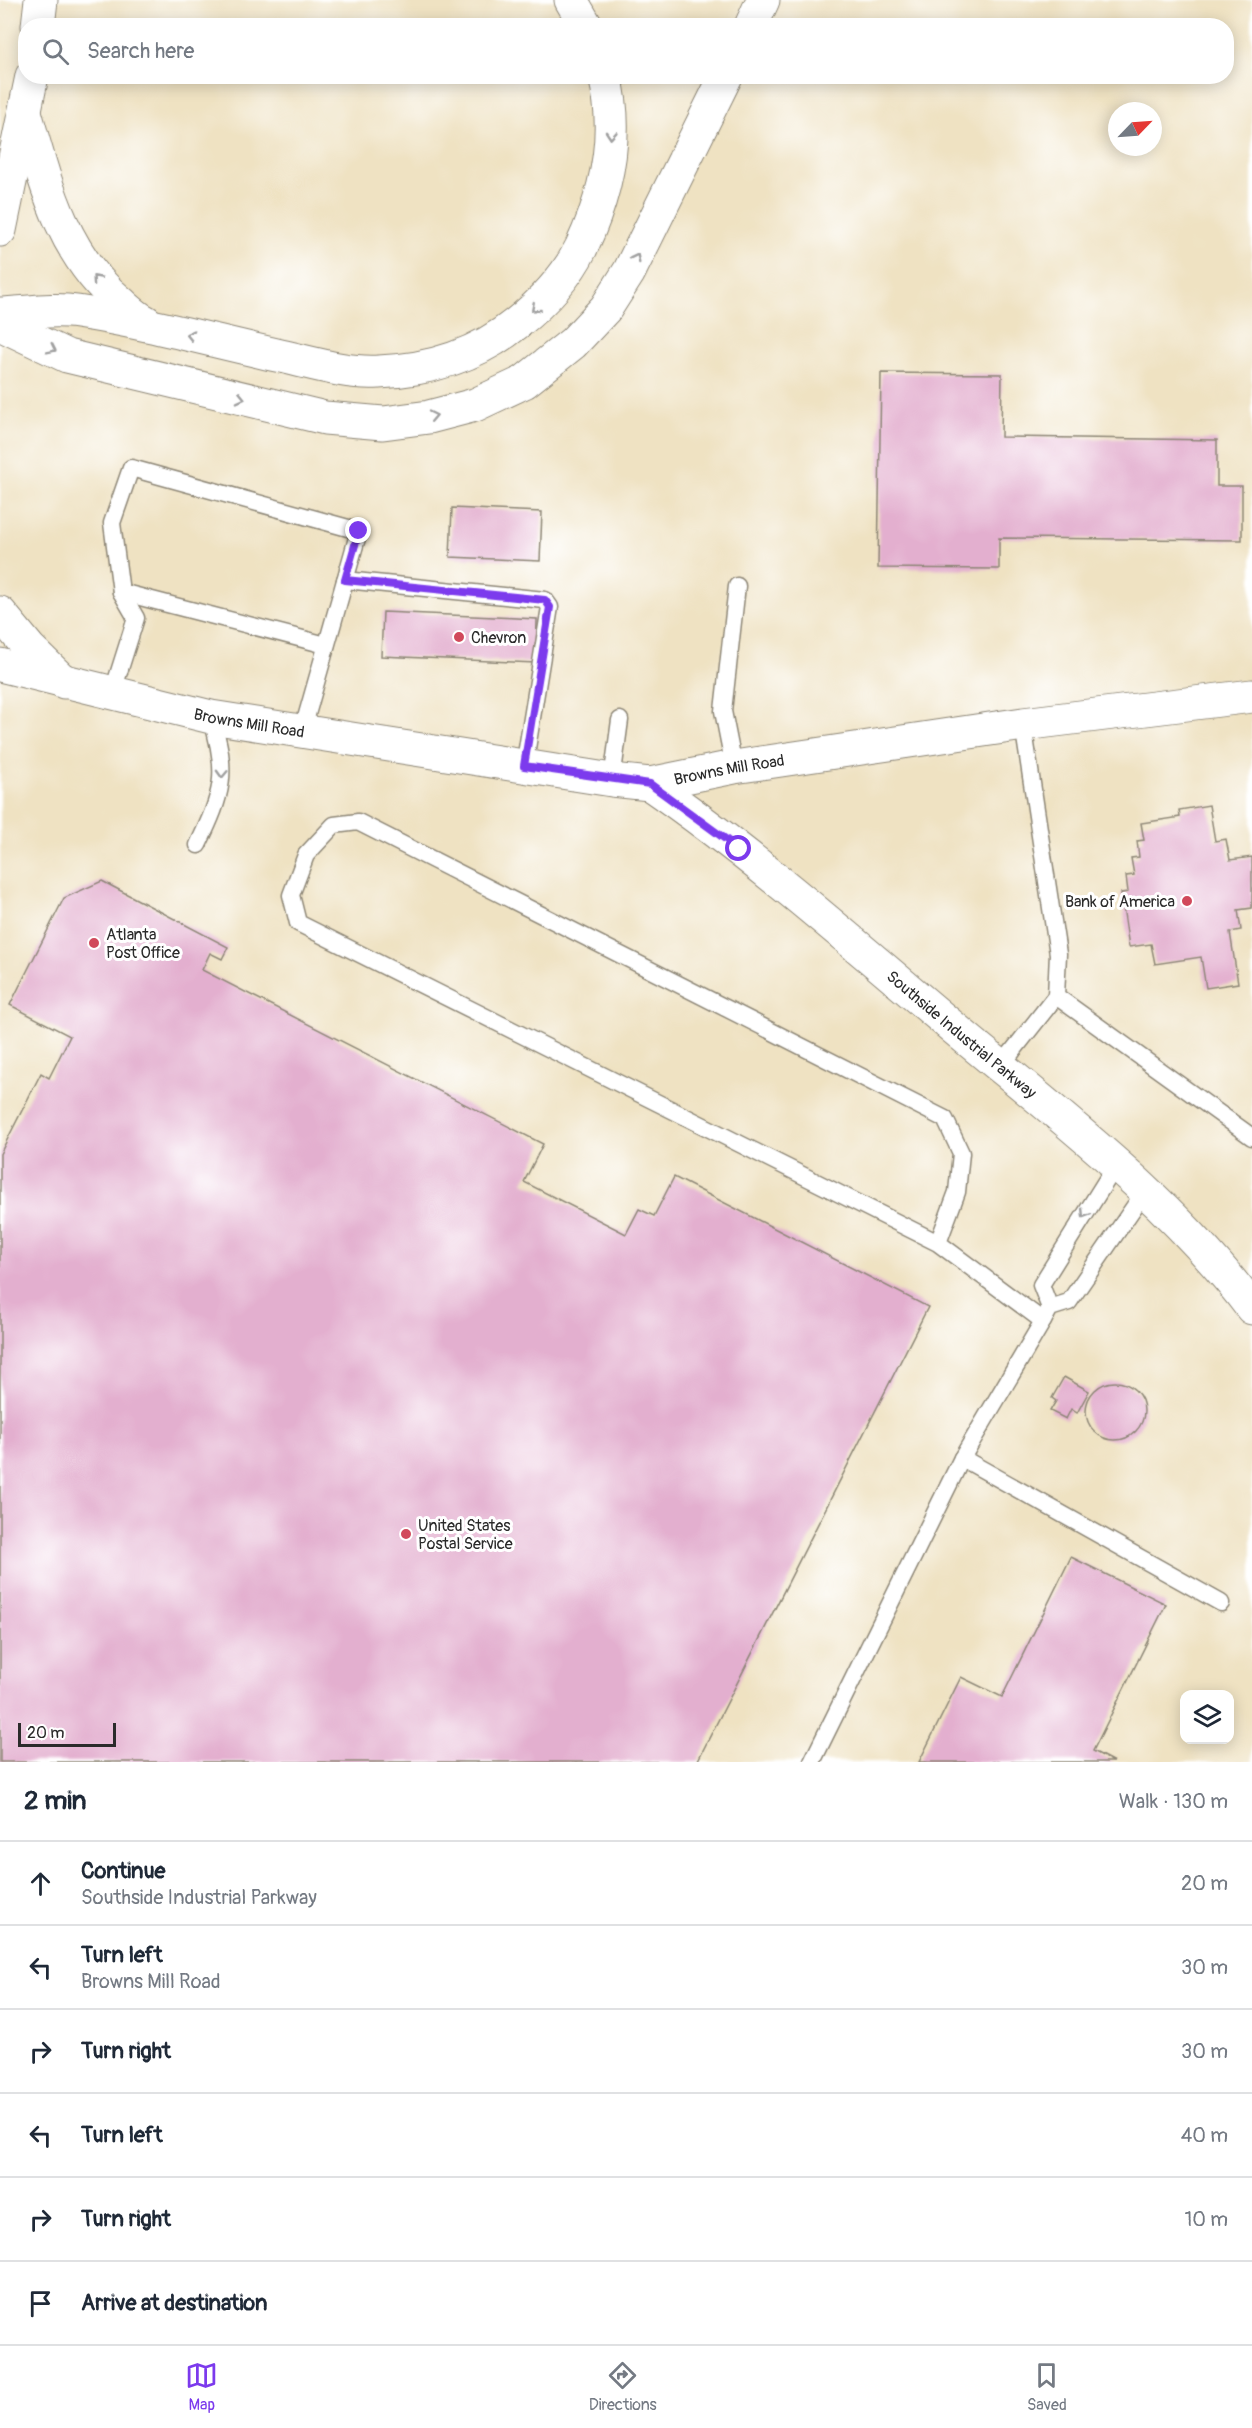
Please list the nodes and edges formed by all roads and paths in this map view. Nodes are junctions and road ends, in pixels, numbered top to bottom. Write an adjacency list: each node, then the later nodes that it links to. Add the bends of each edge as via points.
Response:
1 (41, 0): 4 (main road)
2 (571, 0): 5 (main road)
3 (764, 0): 6 (main road)
4 (39, 18)
5 (581, 18)
6 (755, 18)
7 (606, 84): 13 (main road, one-way to 13, via 612,122 609,168 596,217 573,263 540,304 500,337 456,358 417,369 377,373 329,367)
8 (722, 84): 12 (main road, one-way to 8, via 67,357 326,417 383,423 475,405 524,382 573,343 606,308 634,262)
9 (29, 92): 10 (main road); 13 (main road, one-way to 9, via 110,294 83,264 49,196)
10 (0, 230)
11 (0, 314): 13 (main road, via 75,311)
12 (0, 324)
13 (158, 328)
14 (345, 580): 16 (lane, via 359,531 131,468 112,523); 18 (lane); 27 (lane, via 545,600 550,607)
15 (738, 586): 28 (lane, via 723,711)
16 (121, 592): 18 (lane); 21 (lane, via 136,618)
17 (0, 613): 20 (main road)
18 (326, 645): 26 (lane)
19 (0, 665): 20 (main road, Browns Mill Road)
20 (64, 682): 21 (main road, Browns Mill Road)
21 (112, 694): 23 (main road, Browns Mill Road)
22 (1252, 696): 25 (main road, Browns Mill Road)
23 (211, 717): 26 (main road, Browns Mill Road); 31 (lane, one-way to 31, via 219,741 222,778 216,807)
24 (620, 720): 29 (lane)
25 (1023, 724): 28 (main road, Browns Mill Road); 32 (lane, via 1058,954)
26 (302, 732): 27 (main road, Browns Mill Road)
27 (524, 766): 29 (main road, Browns Mill Road)
28 (734, 767): 30 (main road, Browns Mill Road)
29 (612, 780): 30 (main road, Browns Mill Road)
30 (650, 784): 33 (main road, Southside Industrial Parkway, via 739,849)
31 (198, 845)
32 (1056, 996): 33 (lane); 34 (lane)
33 (1000, 1067): 35 (main road, Southside Industrial Parkway)
34 (1252, 1137)
35 (1116, 1165): 36 (main road, Southside Industrial Parkway); 39 (lane, one-way to 39, via 1041,1285)
36 (1145, 1191): 38 (main road, Southside Industrial Parkway, via 1222,1268); 39 (lane, via 1069,1302)
37 (938, 1243): 37 (lane, via 298,923 291,895 306,855 334,825 358,822 945,1119 961,1153 957,1192); 39 (lane)
38 (1252, 1308)
39 (1046, 1314): 40 (lane)
40 (962, 1458): 41 (lane); 42 (lane)
41 (1221, 1603)
42 (812, 1762)

